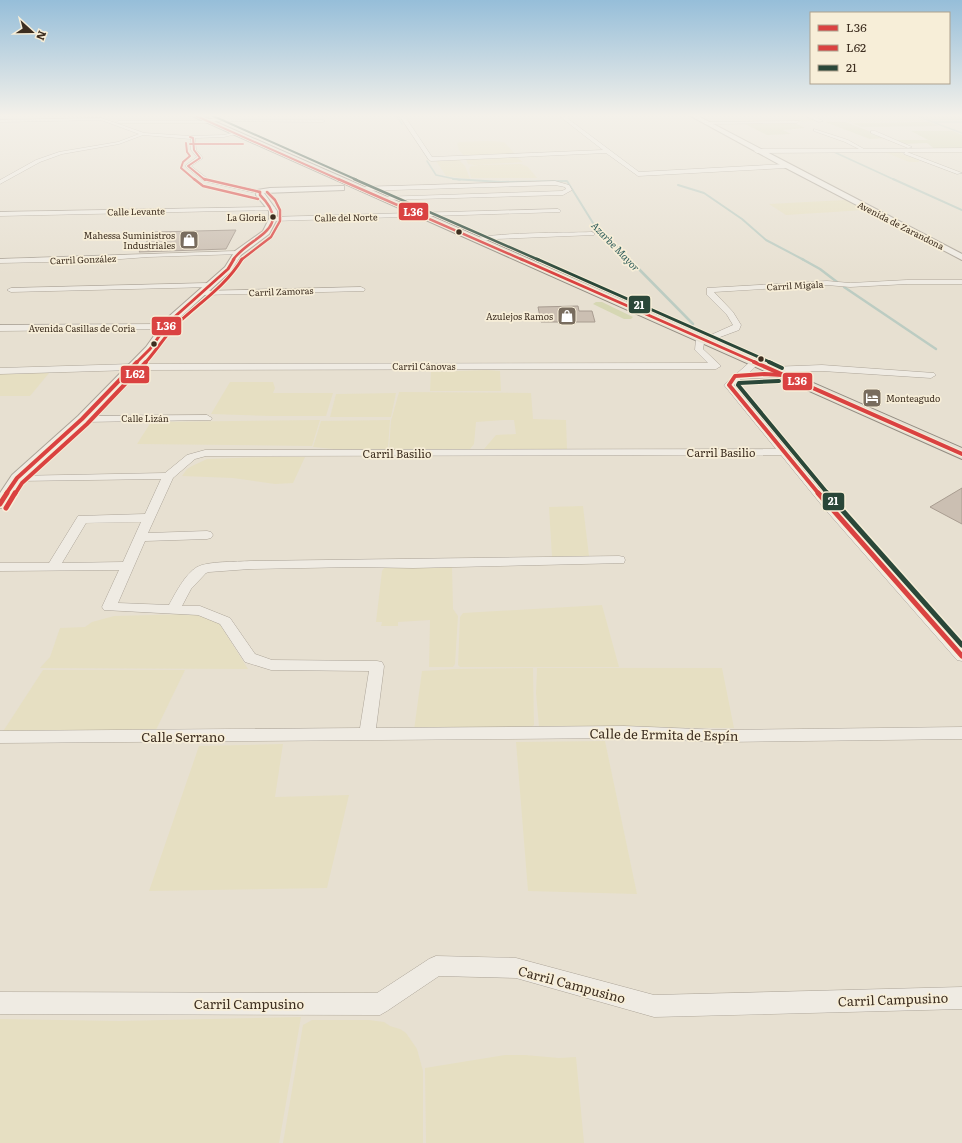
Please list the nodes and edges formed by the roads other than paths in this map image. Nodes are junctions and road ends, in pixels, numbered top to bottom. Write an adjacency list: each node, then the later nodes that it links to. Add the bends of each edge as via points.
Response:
1 (24, 168): 9 (street)
2 (191, 168): 12 (street, via 206,180)
3 (307, 168): 10 (main road)
4 (631, 168): 5 (street, via 638,174)
5 (743, 168)
6 (791, 168): 21 (street, Avenida de Zarandona)
7 (947, 168): 8 (street)
8 (959, 173)
9 (0, 182)
10 (339, 184): 11 (main road); 12 (street, via 327,188)
11 (358, 188): 13 (main road); 13 (street, via 555,183 567,186 569,190)
12 (260, 192): 15 (street)
13 (381, 198): 17 (main road)
14 (558, 211): 17 (street, Calle del Norte)
15 (272, 213): 16 (street, Calle Levante); 17 (street, Calle del Norte); 20 (street, via 266,232)
16 (0, 214)
17 (420, 216): 19 (main road)
18 (592, 234): 19 (street, via 495,237)
19 (476, 240): 29 (main road)
20 (238, 253): 22 (street, Carril González); 24 (street, via 228,269)
21 (962, 257)
22 (0, 261)
23 (962, 282): 29 (street, Carril Migala, via 850,285 827,283 710,290 737,325 736,328)
24 (205, 289): 25 (street, Carril Zamoras); 26 (street, Carril Zamoras); 27 (street)
25 (361, 289)
26 (11, 290)
27 (164, 327): 28 (street, Avenida Casillas de Coria); 31 (street, via 150,349)
28 (0, 328)
29 (702, 340): 30 (main road); 31 (street, Carril Cánovas, via 699,350 716,366)
30 (754, 363): 33 (main road); 35 (street, via 744,373)
31 (132, 367): 32 (street, Carril Cánovas); 36 (street)
32 (0, 371)
33 (775, 372): 34 (street, via 822,368); 35 (street); 39 (main road)
34 (931, 375)
35 (735, 376): 38 (street, via 728,384)
36 (82, 418): 37 (street, Calle Lizán); 41 (street)
37 (207, 418)
38 (784, 452): 40 (street, Carril Basilio, via 205,453 191,457); 51 (street, via 828,506)
39 (962, 454)
40 (168, 476): 41 (street); 43 (street)
41 (17, 478): 42 (street)
42 (0, 504)
43 (149, 518): 45 (street); 49 (street, via 82,519)
44 (207, 535): 45 (street)
45 (141, 536): 47 (street)
46 (618, 560): 50 (street, via 250,565 209,568 201,570 185,587)
47 (128, 566): 49 (street); 50 (street, via 109,608)
48 (0, 567): 49 (street)
49 (52, 567)
50 (173, 610): 53 (street, via 200,611 225,621 250,658 271,664 377,666)
51 (962, 656)
52 (962, 733): 53 (street, Calle de Ermita de Espín, via 722,736 624,732)
53 (367, 734): 54 (street, Calle Serrano)
54 (0, 737)
55 (962, 998): 56 (street, Carril Campusino, via 654,1006 516,968 436,966 380,1004)
56 (0, 1003)

